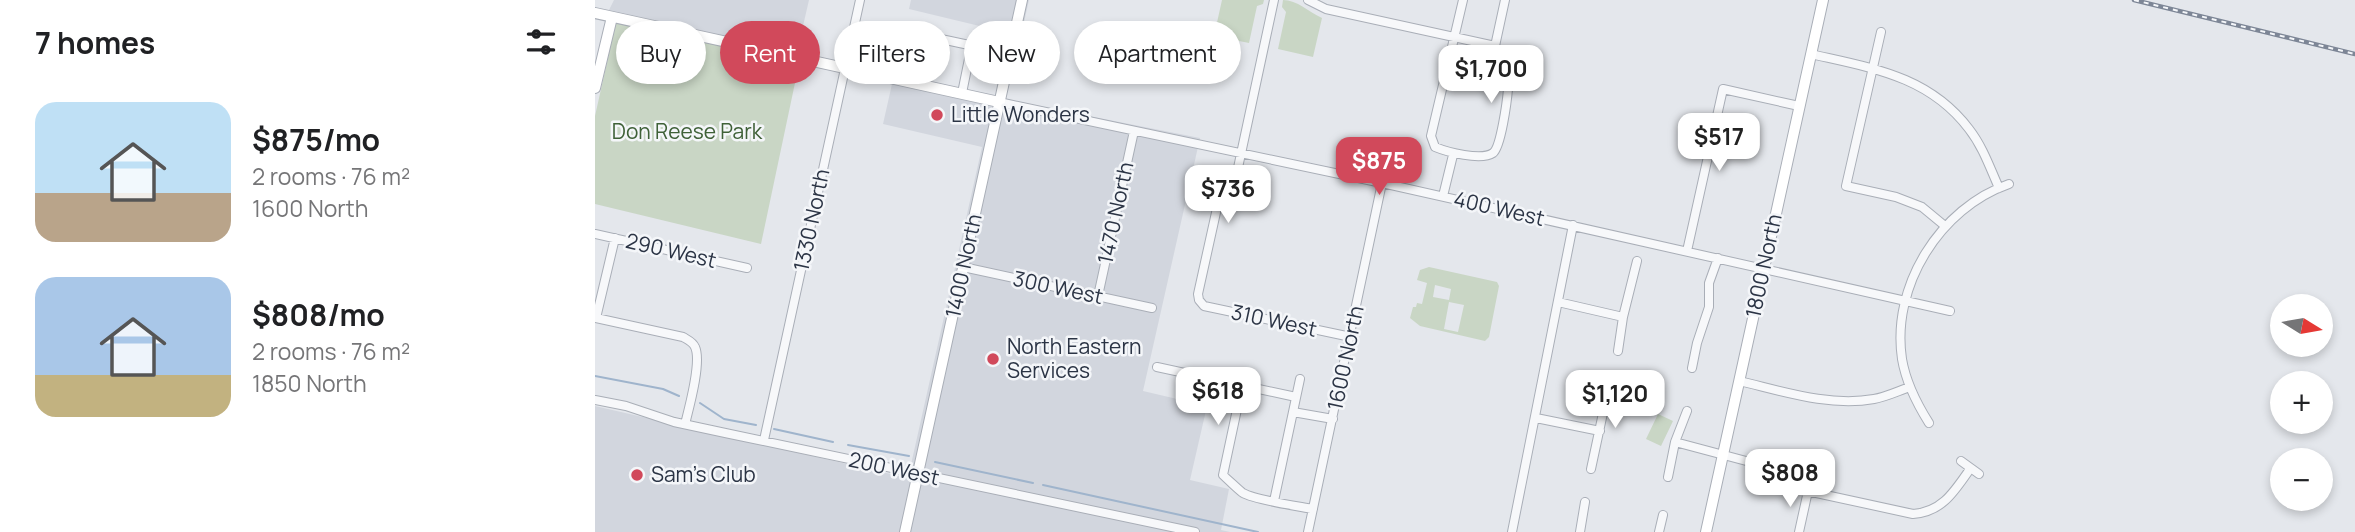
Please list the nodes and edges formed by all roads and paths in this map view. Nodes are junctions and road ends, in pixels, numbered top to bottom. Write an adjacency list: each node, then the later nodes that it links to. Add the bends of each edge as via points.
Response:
1 (860, 0): 10 (street, 1330 North)
2 (1022, 0): 22 (street, 1400 North)
3 (1274, 0): 25 (street)
4 (1308, 0): 12 (street, via 1326,9)
5 (1463, 0): 12 (street)
6 (1505, 0): 14 (street)
7 (1823, 0): 15 (street, 1800 North)
8 (595, 13): 9 (street, 400 West)
9 (613, 17): 16 (street, 400 West); 20 (street)
10 (855, 21)
11 (1881, 32): 17 (street)
12 (1453, 37): 14 (street); 26 (street, via 1431,136 1434,147)
13 (950, 41): 21 (street, via 971,49)
14 (1495, 46): 26 (street, via 1494,68 1508,89 1497,147 1488,155)
15 (1811, 54): 17 (street); 23 (street, 1800 North)
16 (834, 65)
17 (1873, 68): 29 (street, via 1924,87 1949,107 1970,130); 32 (street, via 1846,186 1922,207)
18 (841, 84): 66 (street, 1330 North)
19 (920, 84): 21 (street, 400 West)
20 (595, 88)
21 (962, 93): 22 (street, 400 West)
22 (999, 102): 24 (street, 400 West); 38 (street, 1400 North)
23 (1799, 106): 35 (street, via 1723,89); 39 (street, 1800 North)
24 (1134, 131): 25 (street, 400 West); 41 (street, 1470 North)
25 (1241, 153): 27 (street, 400 West); 48 (street, 310 West, via 1236,177 1217,208 1199,300 1204,306)
26 (1453, 155): 30 (street)
27 (1383, 183): 30 (street, 400 West); 48 (street, 1600 North)
28 (2009, 184): 29 (street)
29 (1999, 188): 32 (street)
30 (1443, 196): 31 (street, 400 West)
31 (1573, 225): 35 (street, 400 West); 43 (street)
32 (1945, 226): 42 (street, via 1925,252)
33 (595, 234): 34 (street, 290 West)
34 (615, 238): 40 (street, 290 West); 47 (street)
35 (1687, 251): 36 (street, 400 West)
36 (1718, 258): 39 (street, 400 West); 51 (street)
37 (1637, 261): 46 (street)
38 (963, 267): 41 (street, 300 West); 72 (street, 1400 North)
39 (1763, 267): 42 (street, 400 West); 53 (street, 1800 North)
40 (747, 268)
41 (1098, 296): 44 (street, 300 West)
42 (1906, 301): 45 (street, 400 West); 56 (street, via 1901,340)
43 (1558, 302): 46 (street); 61 (street)
44 (1153, 308)
45 (1950, 311)
46 (1623, 317): 49 (street)
47 (596, 318): 64 (street, via 683,337 697,349)
48 (1351, 337): 62 (street, 1600 North)
49 (1618, 351)
50 (1157, 367): 55 (street)
51 (1692, 368)
52 (1300, 379): 57 (street)
53 (1739, 381): 56 (street, via 1844,401 1874,399); 68 (street, 1800 North)
54 (1609, 385): 65 (street)
55 (1242, 386): 57 (street); 76 (street, via 1223,475 1242,492)
56 (1910, 387): 63 (street)
57 (1296, 397): 60 (street)
58 (595, 400): 64 (street, 200 West)
59 (1687, 411): 67 (street)
60 (1293, 412): 62 (street); 76 (street)
61 (1537, 418): 65 (street); 83 (street)
62 (1333, 419): 78 (street, 1600 North)
63 (1929, 423)
64 (685, 424): 66 (street, 200 West)
65 (1600, 431): 70 (street)
66 (764, 440): 72 (street, 200 West)
67 (1675, 442): 68 (street); 74 (street)
68 (1723, 455): 75 (street, via 1750,462 1784,486); 86 (street, 1800 North)
69 (1961, 461): 71 (street)
70 (1591, 469)
71 (1971, 469): 73 (street); 75 (street, via 1951,497 1927,513 1913,514)
72 (919, 474): 80 (street, 1400 North); 81 (street, 200 West)
73 (1979, 474)
74 (1668, 477)
75 (1808, 491): 87 (street)
76 (1274, 500): 78 (street)
77 (1585, 502): 84 (street)
78 (1313, 509): 82 (street, 1600 North)
79 (1663, 515): 85 (street)
80 (905, 532)
81 (1195, 532)
82 (1308, 532)
83 (1512, 532)
84 (1580, 532)
85 (1659, 532)
86 (1706, 532)
87 (1800, 532)

